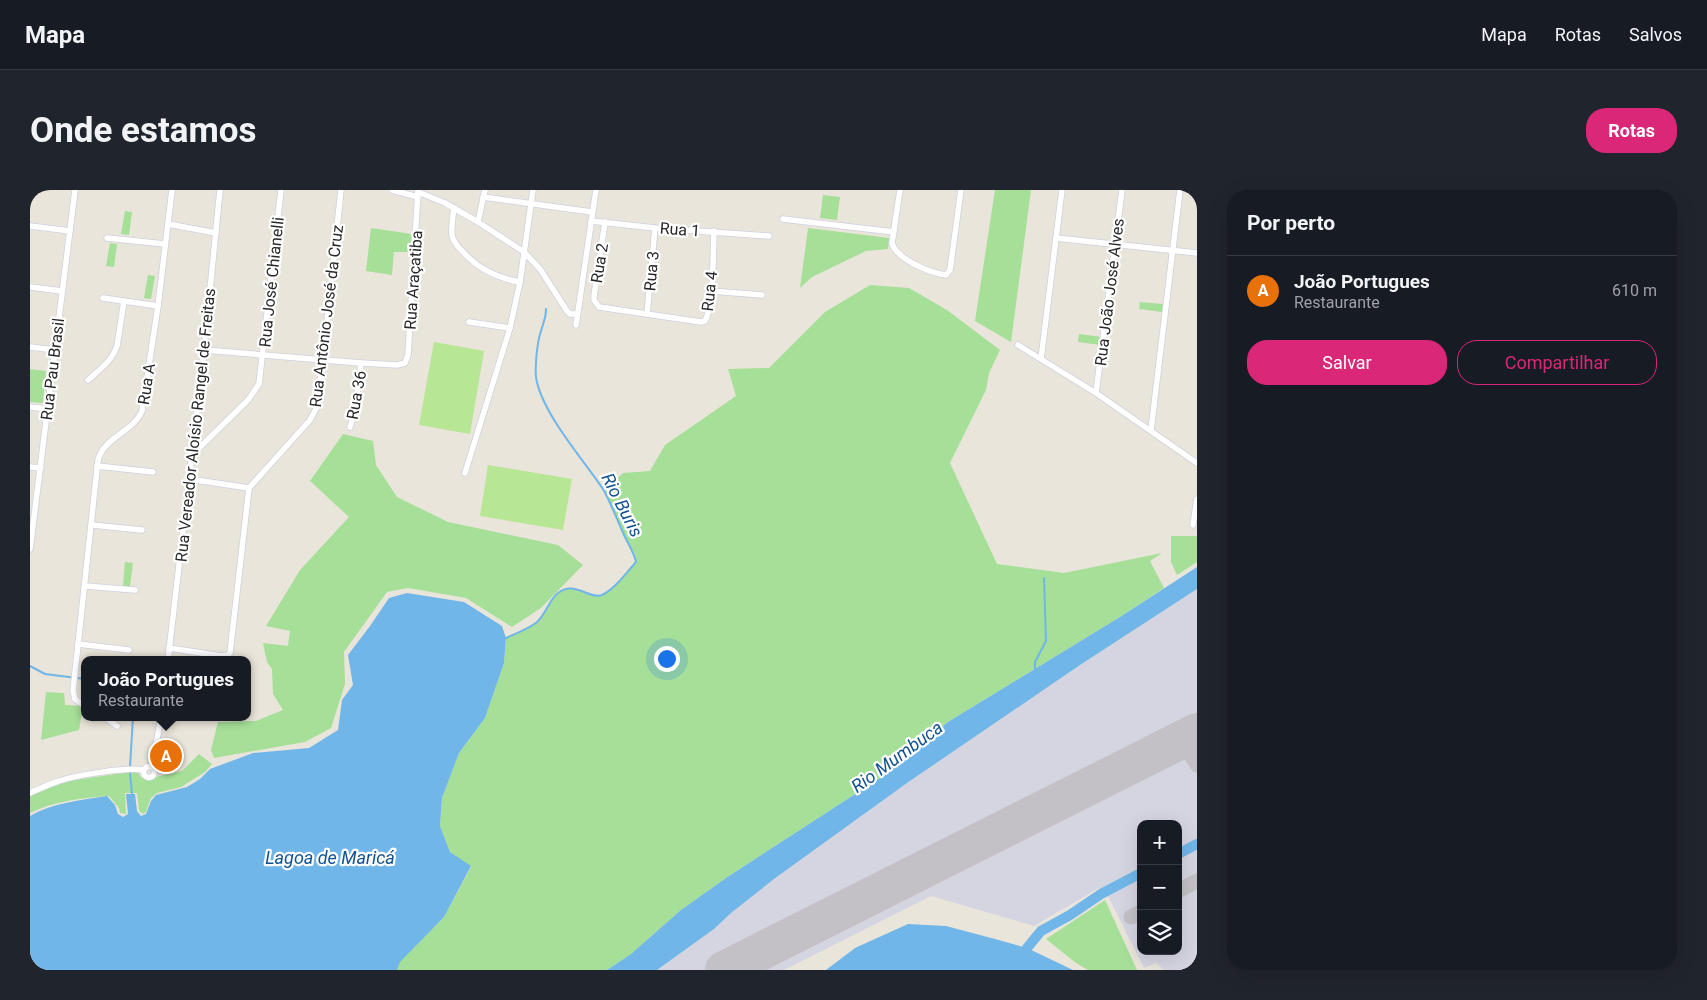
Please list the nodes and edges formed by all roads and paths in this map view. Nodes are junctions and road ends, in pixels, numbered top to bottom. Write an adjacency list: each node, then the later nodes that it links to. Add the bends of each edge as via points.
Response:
1 (75, 190): 27 (street, Rua Pau Brasil)
2 (172, 190): 24 (street, Rua A)
3 (220, 190): 30 (street, Rua Vereador Aloísio Rangel de Freitas)
4 (281, 190): 56 (street, Rua José Chianelli)
5 (341, 190): 57 (street, Rua Antônio José da Cruz)
6 (392, 190): 15 (street)
7 (485, 190): 16 (street)
8 (533, 190): 17 (street)
9 (596, 190): 19 (street)
10 (900, 190): 29 (street)
11 (961, 190): 29 (street, via 950,270 946,274 932,272 894,250)
12 (1062, 190): 33 (street)
13 (1122, 190): 35 (street, Rua João José Alves)
14 (1180, 190): 36 (street)
15 (418, 193): 18 (street); 59 (street, Rua Araçatiba, via 408,355 405,363 397,365)
16 (483, 197): 17 (street); 22 (street)
17 (531, 204): 19 (street); 37 (street)
18 (454, 208): 22 (street); 39 (street, via 452,236 466,256 491,274)
19 (592, 212): 21 (street)
20 (783, 219): 29 (street)
21 (591, 220): 23 (street, Rua 1); 47 (street)
22 (478, 222): 37 (street)
23 (606, 222): 26 (street, Rua 1); 48 (street, Rua 2, via 594,296 596,304)
24 (168, 224): 30 (street); 34 (street, Rua A)
25 (30, 226): 27 (street)
26 (655, 228): 28 (street, Rua 1); 48 (street, Rua 3)
27 (70, 231): 41 (street, Rua Pau Brasil)
28 (714, 232): 31 (street, Rua 1); 42 (street, Rua 4)
29 (894, 232)
30 (216, 233): 55 (street, Rua Vereador Aloísio Rangel de Freitas)
31 (770, 236)
32 (108, 238): 34 (street)
33 (1056, 238): 35 (street); 58 (street)
34 (165, 244): 46 (street, Rua A)
35 (1115, 244): 36 (street); 61 (street, Rua João José Alves)
36 (1174, 249): 38 (street); 65 (street)
37 (524, 252): 39 (street); 47 (street, via 540,269 566,311)
38 (1197, 253)
39 (520, 282): 51 (street)
40 (30, 286): 41 (street)
41 (62, 291): 54 (street, Rua Pau Brasil)
42 (711, 291): 43 (street); 48 (street, Rua 4, via 708,316 703,322)
43 (762, 295)
44 (103, 298): 45 (street)
45 (124, 301): 46 (street); 60 (street, via 114,354)
46 (158, 306): 68 (street, Rua A, via 142,411 130,427 102,450)
47 (577, 314): 50 (street)
48 (647, 314)
49 (469, 322): 51 (street)
50 (576, 325)
51 (510, 328): 72 (street)
52 (1018, 345): 58 (street)
53 (30, 347): 54 (street)
54 (55, 350): 63 (street, Rua Pau Brasil)
55 (204, 350): 56 (street); 66 (street, Rua Vereador Aloísio Rangel de Freitas)
56 (264, 354): 57 (street); 66 (street, Rua José Chianelli, via 262,374 255,391)
57 (323, 359): 59 (street); 74 (street, Rua Antônio José da Cruz, via 315,413)
58 (1041, 359): 61 (street)
59 (361, 363): 64 (street, Rua 36)
60 (88, 380)
61 (1096, 393): 65 (street)
62 (30, 407): 63 (street)
63 (47, 409): 70 (street, Rua Pau Brasil)
64 (350, 427)
65 (1151, 430): 67 (street)
66 (192, 455): 73 (street, Rua Vereador Aloísio Rangel de Freitas)
67 (1197, 463)
68 (97, 466): 71 (street); 76 (street, Rua A)
69 (30, 467): 70 (street)
70 (41, 468): 78 (street, Rua Pau Brasil)
71 (153, 472)
72 (466, 472)
73 (189, 479): 74 (street); 84 (street, Rua Vereador Aloísio Rangel de Freitas)
74 (249, 488): 84 (street, via 230,652 221,656)
75 (1197, 499): 77 (street)
76 (92, 525): 79 (street); 81 (street, Rua A)
77 (1193, 525)
78 (31, 528): 80 (street, Rua Pau Brasil)
79 (142, 530)
80 (30, 549)
81 (85, 586): 82 (street); 83 (street, Rua A)
82 (135, 590)
83 (78, 644): 85 (street); 87 (street, Rua A, via 74,696)
84 (169, 648): 86 (street, Rua Vereador Aloísio Rangel de Freitas)
85 (129, 650)
86 (168, 656)
87 (81, 704)
88 (110, 721): 90 (street)
89 (160, 721): 91 (street)
90 (117, 726)
91 (152, 767): 92 (street); 92 (street, via 155,773 150,778 144,776)
92 (144, 770): 93 (street, via 126,769 70,778)
93 (30, 794)

